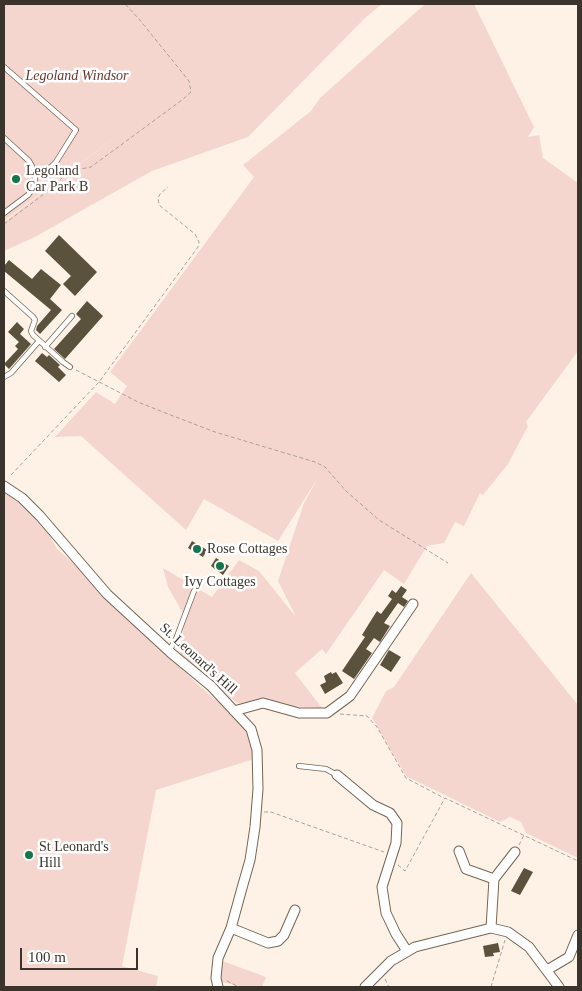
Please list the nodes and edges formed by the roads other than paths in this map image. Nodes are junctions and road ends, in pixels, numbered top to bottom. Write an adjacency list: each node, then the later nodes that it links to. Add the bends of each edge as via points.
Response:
1 (4, 67): 3 (lane, via 76,130 56,162)
2 (4, 138): 3 (lane, via 27,158)
3 (35, 175): 4 (lane, via 31,192)
4 (4, 213)
5 (4, 291): 7 (lane, via 33,317 32,331)
6 (72, 316): 8 (lane)
7 (39, 342): 8 (lane); 10 (lane)
8 (45, 347): 9 (lane)
9 (70, 367)
10 (4, 378)
11 (4, 486): 14 (street, St. Leonard's Hill, via 40,516 107,594)
12 (194, 591): 14 (lane)
13 (413, 604): 15 (street, via 350,696 327,713 299,713 263,703)
14 (169, 651): 15 (street, St. Leonard's Hill, via 211,686)
15 (234, 711): 22 (street, St. Leonard's Hill, via 251,729 257,750 258,788 250,860)
16 (299, 766): 17 (lane, via 326,769)
17 (337, 775): 25 (street, via 373,805 390,812 397,823 396,843 382,887 386,913)
18 (459, 851): 20 (street, via 466,869)
19 (515, 852): 20 (street)
20 (494, 879): 23 (street)
21 (294, 910): 22 (street, via 284,935 278,941 268,943)
22 (231, 928): 27 (street, St. Leonard's Hill, via 218,958)
23 (491, 928): 25 (street); 26 (street, via 508,932 530,947)
24 (578, 935): 26 (street, via 569,958)
25 (407, 951): 28 (street, via 391,961)
26 (547, 970): 29 (street)
27 (217, 983)
28 (365, 987)
29 (559, 987)

